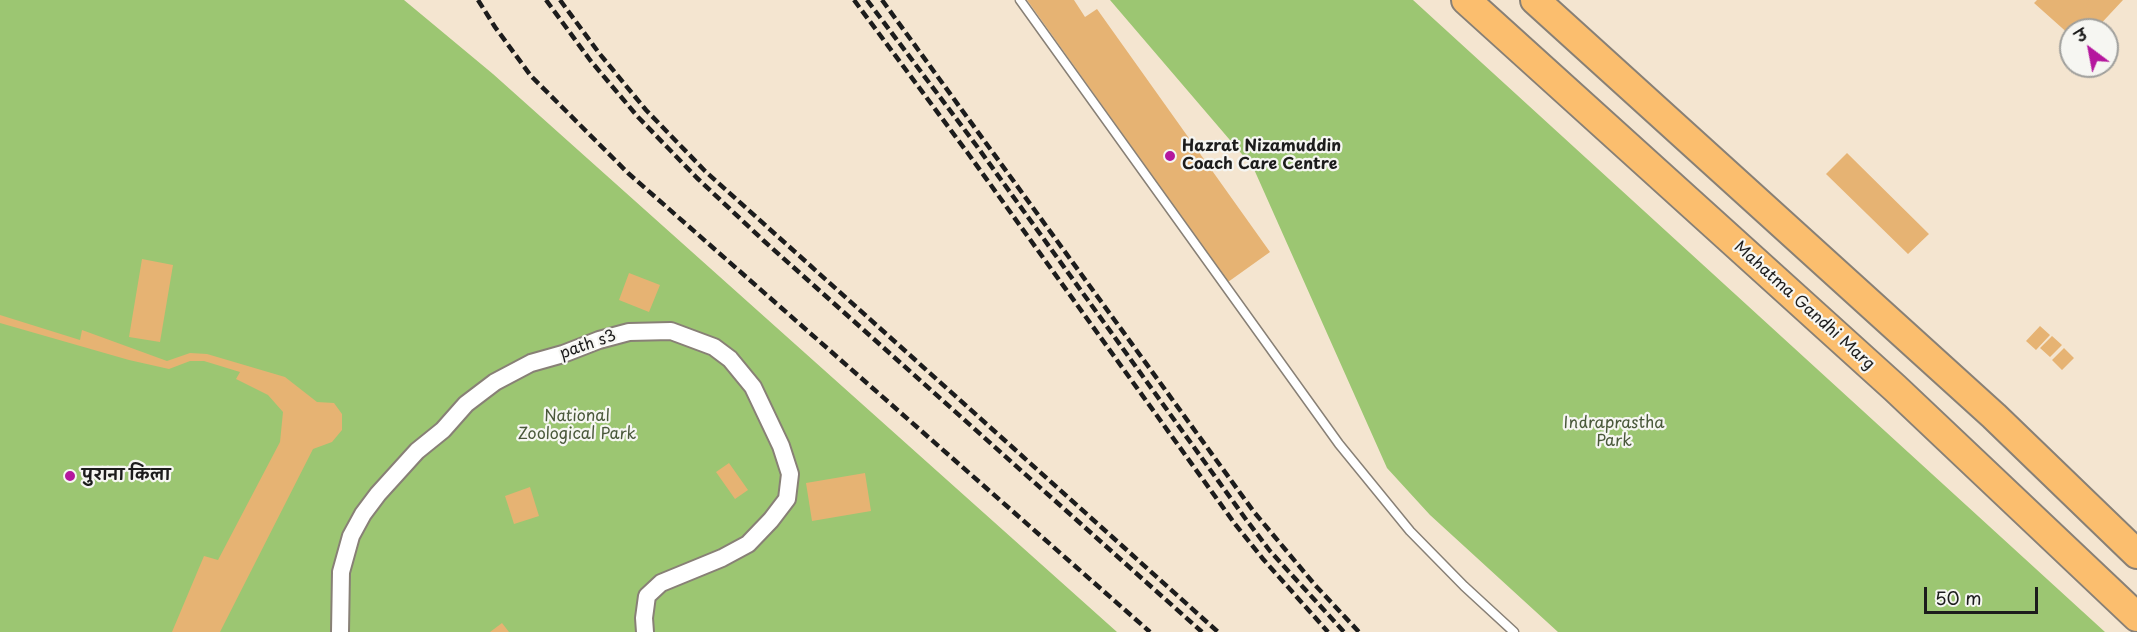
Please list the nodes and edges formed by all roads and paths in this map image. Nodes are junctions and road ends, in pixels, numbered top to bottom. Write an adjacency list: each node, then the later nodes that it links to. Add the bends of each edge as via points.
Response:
1 (1020, 0): 8 (lane, via 1339,444 1410,531)
2 (1466, 0): 5 (highway, Mahatma Gandhi Marg, via 1894,388)
3 (1534, 0): 4 (highway, via 1994,416)
4 (2137, 554)
5 (2137, 617)
6 (340, 632): 7 (street, path s3, via 341,572 351,536 363,514 417,451 466,404 495,382 531,363 629,332 671,331 714,347 730,359 753,387 790,474 787,499 748,544 661,583 647,596)
7 (645, 632)
8 (1514, 632)

